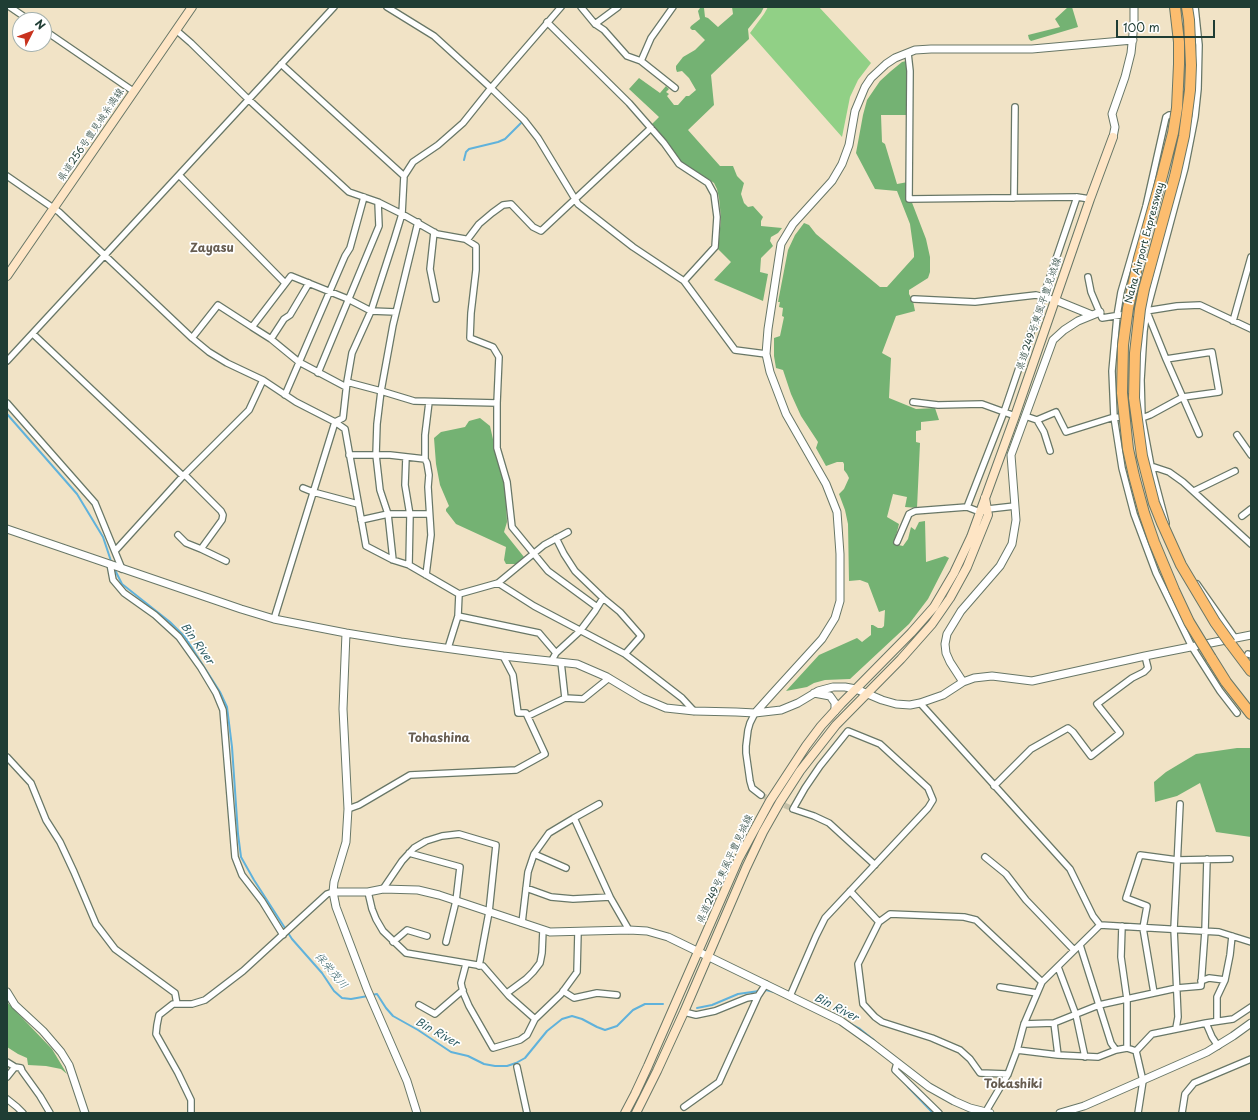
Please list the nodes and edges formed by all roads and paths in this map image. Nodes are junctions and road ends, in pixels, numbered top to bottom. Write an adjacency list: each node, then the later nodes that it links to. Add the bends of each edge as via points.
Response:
1 (192, 7): 14 (main road, 県道256号豊見城糸満線)
2 (334, 7): 19 (street)
3 (387, 7): 20 (street, via 434,36)
4 (562, 7): 12 (street)
5 (581, 7): 13 (street)
6 (618, 7): 13 (street)
7 (673, 7): 18 (street, via 652,38)
8 (1134, 7): 16 (street)
9 (1175, 7): 156 (highway, Naha Airport Expressway, bridge, via 1179,42 1177,108 1171,140 1139,258 1123,345 1122,393 1128,449 1154,542 1174,590 1211,658)
10 (1187, 7): 135 (highway, Naha Airport Expressway, bridge, via 1191,65 1184,136 1140,309 1135,353 1134,398 1142,456 1162,523 1184,571 1215,622)
11 (1195, 7): 25 (street, via 1199,45)
12 (547, 22): 20 (street); 26 (street)
13 (595, 24): 18 (street, via 628,56)
14 (176, 30): 22 (main road, 県道256号豊見城糸満線); 23 (street)
15 (52, 35): 22 (street)
16 (1133, 40): 17 (street, via 1032,49 927,49); 27 (street, via 1126,77 1112,114 1115,127)
17 (908, 53): 33 (street, via 909,199); 67 (street, via 886,64 865,86 855,111 850,145 842,164 832,181 793,224 781,244)
18 (641, 61): 21 (street)
19 (281, 64): 23 (street); 30 (street)
20 (491, 88): 30 (street, via 463,123 413,162); 34 (street, via 524,120 538,138)
21 (675, 88)
22 (133, 91): 37 (main road, 県道256号豊見城糸満線)
23 (248, 99): 28 (street); 31 (street, via 349,192)
24 (1015, 107): 33 (street)
25 (1195, 117): 55 (street, via 1185,168); 60 (street, via 1166,117)
26 (651, 128): 34 (street); 46 (street, via 679,164 708,183 714,194 717,217 715,247)
27 (1113, 137): 35 (main road, 県道249号東風平豊見城線)
28 (179, 175): 42 (street); 47 (street)
29 (7, 176): 37 (street)
30 (404, 176): 38 (street)
31 (364, 197): 36 (street); 49 (street, via 350,248)
32 (1078, 197): 33 (street); 35 (street); 50 (street)
33 (1014, 198)
34 (575, 199): 41 (street, via 541,231 533,227 511,204 503,205 480,224); 46 (street, via 633,247)
35 (1090, 199): 54 (main road, 県道249号東風平豊見城線)
36 (378, 202): 38 (street); 51 (street, via 379,226)
37 (53, 208): 42 (street); 44 (main road, 県道256号豊見城糸満線)
38 (402, 214): 39 (street); 56 (street)
39 (418, 222): 40 (street); 57 (street)
40 (434, 232): 41 (street); 53 (street, via 430,268)
41 (467, 240): 80 (street, via 476,246 470,338 493,347 499,357)
42 (104, 255): 64 (street); 65 (street)
43 (1251, 257): 61 (street)
44 (7, 276)
45 (1088, 277): 58 (street, via 1091,292)
46 (684, 281): 67 (street, via 735,350)
47 (285, 283): 48 (street, via 290,276); 62 (street)
48 (309, 283): 49 (street); 66 (street, via 290,315 284,319)
49 (329, 291): 51 (street); 70 (street)
50 (1043, 297): 52 (street, via 1036,295 975,302); 54 (street); 81 (street)
51 (348, 299): 56 (street); 71 (street)
52 (914, 299)
53 (436, 300)
54 (1055, 300): 59 (street); 82 (main road, 県道249号東風平豊見城線)
55 (1147, 310): 60 (street); 61 (street, via 1200,305); 68 (street); 85 (street, via 1141,380)
56 (371, 311): 57 (street); 73 (street, via 352,353)
57 (396, 312): 74 (street)
58 (1100, 312): 59 (street); 60 (street, via 1102,318)
59 (1092, 315): 83 (street, via 1078,321 1053,340)
60 (1117, 316): 84 (street, via 1112,371)
61 (1234, 320): 63 (street)
62 (252, 327): 65 (street, via 218,305); 66 (street)
63 (1251, 329)
64 (32, 334): 69 (street); 98 (street)
65 (192, 338): 72 (street, via 227,363)
66 (271, 339): 70 (street)
67 (766, 354): 154 (street, via 786,414 826,484 837,512 840,601 835,618 822,639)
68 (1166, 359): 76 (street); 76 (street, via 1212,352 1219,392)
69 (7, 361)
70 (299, 362): 71 (street); 75 (street)
71 (318, 373): 73 (street)
72 (262, 380): 75 (street); 98 (street, via 249,410)
73 (347, 385): 74 (street); 87 (street, via 343,418)
74 (381, 391): 77 (street, via 414,401); 92 (street)
75 (285, 395): 87 (street)
76 (1183, 397): 85 (street); 88 (street)
77 (429, 402): 80 (street); 95 (street)
78 (913, 402): 81 (street, via 938,405 982,404)
79 (7, 403): 119 (street, via 95,503)
80 (497, 404): 120 (street, via 497,448 508,482 512,527)
81 (1004, 412): 82 (street); 104 (street)
82 (1015, 416): 106 (main road, 県道249号東風平豊見城線, via 984,498)
83 (1025, 416): 86 (street); 103 (street, via 1011,455)
84 (1114, 417): 85 (street); 86 (street, via 1066,432 1056,412); 136 (street, via 1122,468 1134,514 1156,573)
85 (1142, 418): 96 (street)
86 (1037, 420): 90 (street)
87 (335, 422): 91 (street, via 345,429); 101 (street)
88 (1199, 434)
89 (1237, 435): 93 (street)
90 (1050, 451)
91 (350, 455): 92 (street); 102 (street)
92 (376, 455): 94 (street); 107 (street, via 380,490)
93 (1251, 455)
94 (406, 456): 95 (street); 109 (street, via 405,485)
95 (425, 459): 108 (street, via 429,475)
96 (1151, 466): 100 (street, via 1170,472); 135 (street, via 1176,551)
97 (1235, 471): 100 (street)
98 (184, 475): 118 (street, via 223,515); 119 (street)
99 (303, 488): 101 (street)
100 (1194, 491): 117 (street)
101 (313, 492): 102 (street); 131 (street)
102 (358, 504): 111 (street)
103 (1015, 506): 106 (street); 146 (street, via 1016,520 1012,544 1000,566 961,611 947,634 946,653)
104 (967, 507): 106 (street); 116 (street, via 915,511 909,514)
105 (1251, 508): 110 (street)
106 (984, 510): 147 (main road, 県道249号東風平豊見城線, via 959,563 934,607 912,634); 149 (main road, 県道249号東風平豊見城線, via 988,515 959,584 932,624)
107 (388, 514): 109 (street); 111 (street); 121 (street)
108 (430, 514): 109 (street); 125 (street, via 431,535)
109 (410, 515): 123 (street)
110 (1242, 516)
111 (361, 520): 121 (street, via 366,546)
112 (7, 529): 124 (street)
113 (568, 532): 115 (street)
114 (178, 535): 118 (street, via 186,543)
115 (556, 538): 120 (street); 128 (street, via 575,571)
116 (897, 542)
117 (1251, 544)
118 (201, 549): 122 (street)
119 (115, 551): 124 (street)
120 (534, 554): 126 (street); 129 (street, via 548,571)
121 (393, 560): 123 (street)
122 (226, 561)
123 (409, 565): 125 (street)
124 (115, 566): 131 (street, via 240,610); 191 (street, via 113,580 124,593 155,615 179,637 216,693 223,710 235,857 242,875)
125 (426, 575): 127 (street)
126 (498, 583): 127 (street); 132 (street)
127 (460, 594): 130 (street)
128 (603, 598): 129 (street); 139 (street, via 620,612 641,636)
129 (598, 607): 132 (street)
130 (458, 616): 137 (street); 138 (street, via 539,633)
131 (274, 619): 133 (street)
132 (580, 631): 138 (street); 139 (street)
133 (346, 633): 137 (street); 163 (street, via 343,709)
134 (1251, 635): 135 (street)
135 (1233, 641): 136 (street); 144 (highway, Naha Airport Expressway)
136 (1192, 647): 141 (street); 155 (street)
137 (448, 648): 140 (street)
138 (556, 653): 142 (street)
139 (625, 654): 152 (street, via 682,698)
140 (504, 656): 142 (street); 157 (street, via 513,675 518,714 526,713)
141 (1145, 656): 146 (street, via 1032,681 992,676); 159 (street, via 1148,668 1144,672 1097,704 1120,733 1091,756 1068,728 1031,749)
142 (552, 660): 143 (street)
143 (561, 662): 145 (street, via 576,664); 150 (street)
144 (1251, 671)
145 (610, 678): 150 (street, via 583,699); 152 (street, via 642,698 666,708)
146 (963, 682): 151 (street, via 943,695)
147 (856, 689): 148 (street, via 832,687); 149 (street); 153 (main road, 県道249号東風平豊見城線)
148 (812, 693): 153 (street, via 830,696 835,703); 154 (street, via 790,708)
149 (866, 694): 151 (street, via 896,704); 200 (main road, 県道249号東風平豊見城線, via 836,725 800,771 780,802 746,868)
150 (565, 698): 157 (street)
151 (920, 703): 159 (street)
152 (694, 711): 154 (street)
153 (834, 711): 199 (main road, 県道249号東風平豊見城線, via 806,746 770,801 739,858)
154 (755, 713): 160 (street, via 748,730 746,753 752,788)
155 (1237, 713)
156 (1251, 714)
157 (528, 716): 163 (street, via 545,754 516,770 410,774)
158 (7, 757): 220 (street, via 31,783 96,924 115,949 175,993)
159 (994, 786): 183 (street, via 1070,869)
160 (761, 795)
161 (599, 804): 164 (street)
162 (1180, 804): 170 (street)
163 (348, 809): 176 (street, via 346,842)
164 (574, 818): 166 (street, via 549,833); 178 (street)
165 (409, 853): 174 (street); 179 (street, via 460,867); 180 (street, via 426,841 459,834 496,846)
166 (534, 854): 172 (street); 173 (street)
167 (985, 857): 198 (street, via 1006,874 1026,900)
168 (1230, 858): 169 (street)
169 (1207, 859): 170 (street); 189 (street)
170 (1177, 860): 185 (street, via 1140,856 1126,898 1146,906); 186 (street)
171 (875, 864): 171 (street, via 928,808 932,800 928,788 880,744 848,731 804,788 793,809 828,823); 175 (street)
172 (566, 868)
173 (526, 888): 178 (street, via 551,896 573,899); 182 (street)
174 (383, 890): 177 (street); 179 (street, via 418,890)
175 (850, 891): 181 (street); 218 (street, via 825,918)
176 (333, 892): 177 (street); 191 (street, via 327,894); 254 (street, via 336,908 367,989 407,1081)
177 (368, 892): 194 (street, via 376,919)
178 (610, 897): 188 (street)
179 (456, 900): 180 (street); 195 (street)
180 (489, 912): 182 (street); 202 (street)
181 (879, 922): 206 (street, via 890,914 964,917 976,920); 245 (street, via 858,964 863,1004 882,1022 960,1050 980,1073)
182 (522, 923): 187 (street)
183 (1100, 925): 184 (street); 197 (street)
184 (1122, 926): 185 (street); 219 (street, via 1121,957)
185 (1143, 928): 186 (street); 215 (street)
186 (1174, 929): 189 (street); 209 (street)
187 (543, 930): 190 (street); 213 (street, via 540,963 534,972)
188 (629, 930): 190 (street); 199 (street, via 658,933)
189 (1205, 931): 193 (street); 205 (street)
190 (578, 932): 212 (street, via 577,972)
191 (284, 934): 220 (street, via 243,972 205,1000 192,1004)
192 (427, 936): 194 (street, via 407,930)
193 (1232, 936): 196 (street); 204 (street)
194 (393, 942): 201 (street, via 406,953)
195 (446, 942)
196 (1251, 942)
197 (1080, 945): 198 (street); 222 (street)
198 (1074, 950): 203 (street)
199 (698, 951): 200 (street); 256 (main road, 県道249号東風平豊見城線)
200 (708, 956): 207 (street); 224 (main road, 県道249号東風平豊見城線)
201 (466, 964): 202 (street); 210 (street, via 461,983)
202 (479, 966): 213 (street, via 483,966)
203 (1058, 967): 206 (street); 225 (street)
204 (1224, 980): 205 (street, via 1209,978); 227 (street, via 1217,997)
205 (1201, 981): 209 (street, via 1201,986)
206 (1042, 982): 214 (street)
207 (766, 984): 217 (street); 218 (street)
208 (1000, 987): 214 (street)
209 (1177, 988): 215 (street); 232 (street)
210 (463, 990): 221 (street, via 435,1014); 226 (street, via 469,1006 493,1048 520,1040 527,1035)
211 (7, 992): 252 (street, via 15,1005 43,1031 69,1065)
212 (563, 992): 216 (street, via 574,998 597,993); 226 (street)
213 (507, 993): 226 (street)
214 (1037, 993): 231 (street)
215 (1154, 993): 219 (street)
216 (617, 995)
217 (758, 996): 224 (street, via 715,1011 696,1015); 249 (street, via 719,1082)
218 (790, 996): 242 (street, via 841,1021)
219 (1127, 999): 222 (street); 234 (street)
220 (177, 1004): 253 (street, via 173,1004 159,1015 156,1034 191,1100)
221 (419, 1005)
222 (1099, 1005): 225 (street); 236 (street, via 1110,1043)
223 (1251, 1007): 227 (street, via 1233,1019)
224 (684, 1012): 257 (main road, 県道249号東風平豊見城線)
225 (1076, 1015): 228 (street); 239 (street)
226 (535, 1019)
227 (1217, 1021): 229 (street)
228 (1054, 1023): 231 (street); 238 (street)
229 (1206, 1023): 232 (street); 233 (street)
230 (1251, 1023): 233 (street)
231 (1024, 1024): 235 (street)
232 (1176, 1028): 237 (street, via 1152,1034)
233 (1218, 1046): 247 (street)
234 (1127, 1048): 236 (street); 237 (street)
235 (1017, 1050): 238 (street); 245 (street)
236 (1116, 1050): 239 (street, via 1098,1057)
237 (1136, 1051): 247 (street)
238 (1058, 1055): 239 (street)
239 (1085, 1057)
240 (1251, 1059): 262 (street, via 1194,1083 1185,1094)
241 (7, 1062): 243 (street)
242 (898, 1063): 258 (street, via 895,1070); 259 (street, via 928,1087 954,1101)
243 (15, 1067): 246 (street); 251 (street, via 21,1068)
244 (517, 1068): 255 (street)
245 (1008, 1074): 259 (street)
246 (7, 1077)
247 (1142, 1081): 260 (street, via 1084,1106); 261 (street)
248 (7, 1099): 250 (street)
249 (684, 1107)
250 (23, 1113)
251 (50, 1113)
252 (85, 1113)
253 (191, 1113)
254 (417, 1113)
255 (526, 1113)
256 (625, 1113)
257 (636, 1113)
258 (939, 1113)
259 (987, 1113)
260 (1060, 1113)
261 (1138, 1113)
262 (1182, 1113)

